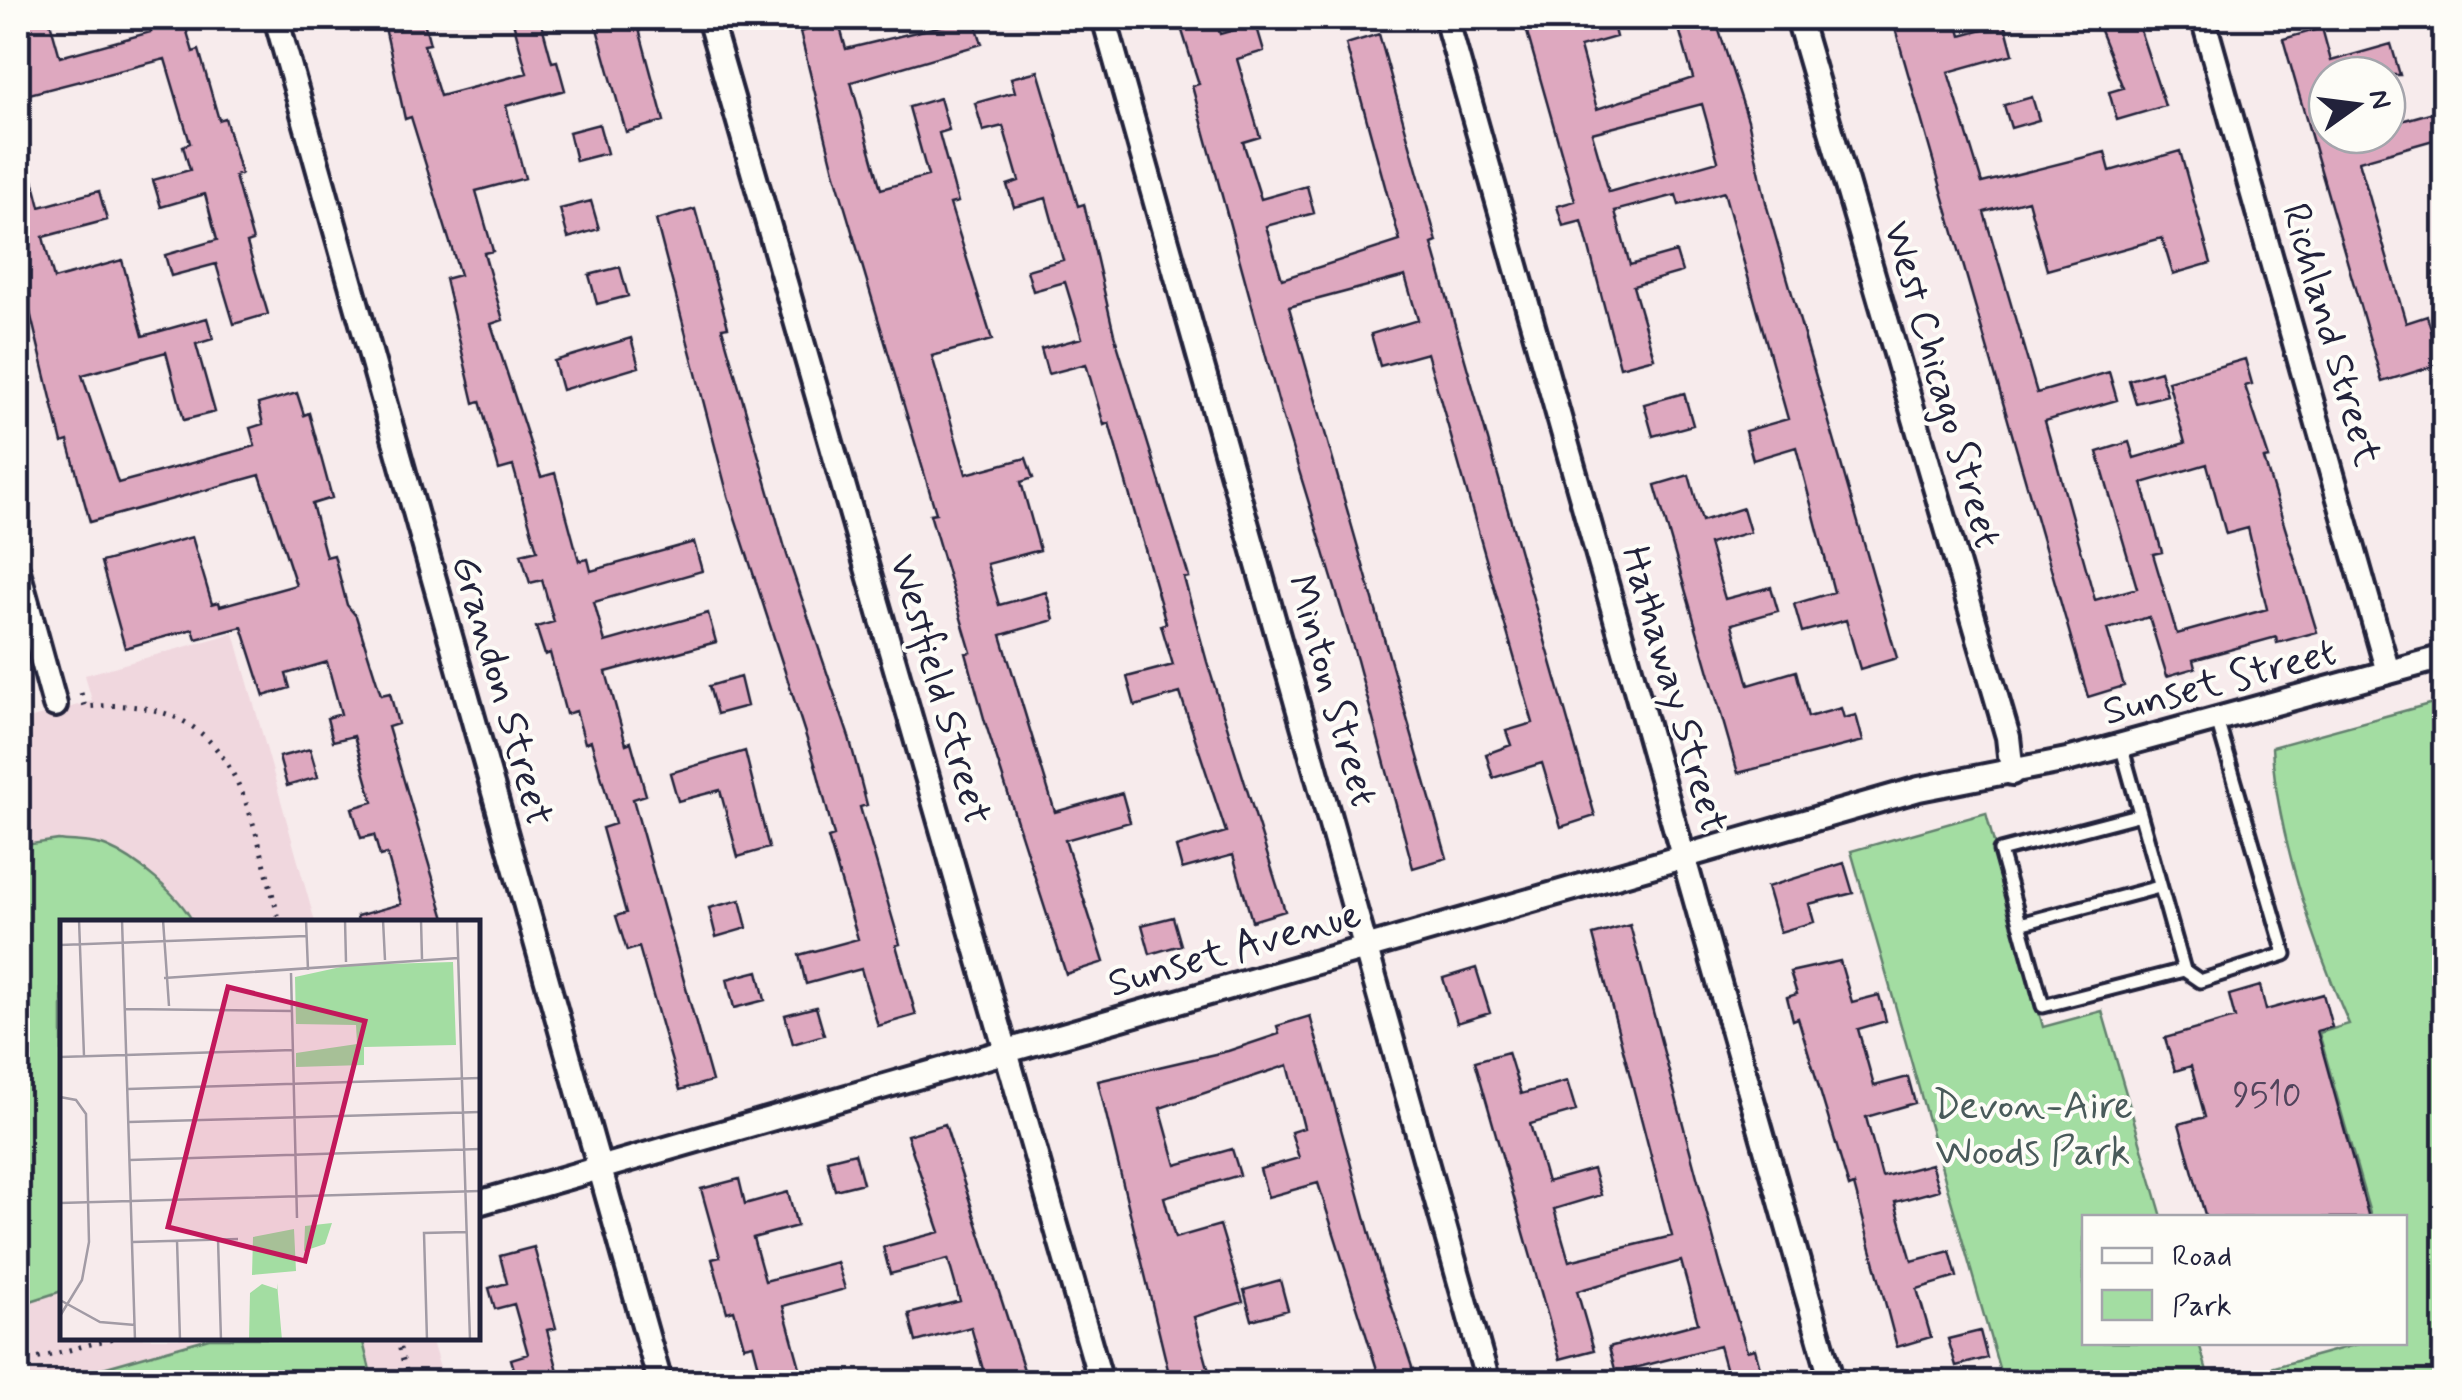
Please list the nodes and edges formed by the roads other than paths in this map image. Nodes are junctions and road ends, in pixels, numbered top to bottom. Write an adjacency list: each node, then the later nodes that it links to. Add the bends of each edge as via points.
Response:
1 (276, 18): 21 (street, Grandon Street)
2 (709, 18): 20 (street, Westfield Street)
3 (1104, 18): 18 (street, Minton Street)
4 (1446, 18): 15 (street, Hathaway Street)
5 (1798, 18): 13 (street, West Chicago Street, via 2008,736)
6 (2204, 18): 9 (street, Richland Street)
7 (18, 571): 10 (street)
8 (2444, 657): 9 (street, Sunset Street)
9 (2388, 672): 11 (street, Sunset Street)
10 (55, 706)
11 (2216, 720): 12 (street, Sunset Street); 19 (lane, via 2286,954 2200,980)
12 (2121, 745): 13 (street, Sunset Street); 14 (lane)
13 (2012, 773): 15 (street, Sunset Avenue, via 1919,788)
14 (2137, 815): 16 (lane); 17 (lane, via 2000,852)
15 (1685, 856): 18 (street, Sunset Avenue); 26 (street, Hathaway Street)
16 (2159, 887): 17 (lane); 19 (lane)
17 (2020, 924): 19 (lane, via 2043,1006)
18 (1367, 949): 20 (street, Sunset Avenue); 25 (street, Minton Street)
19 (2184, 970)
20 (1007, 1051): 21 (street, Sunset Avenue); 24 (street, Westfield Street)
21 (600, 1167): 22 (street, Sunset Avenue); 23 (street, Grandon Street)
22 (480, 1202)
23 (660, 1382)
24 (1100, 1382)
25 (1488, 1382)
26 (1832, 1382)

